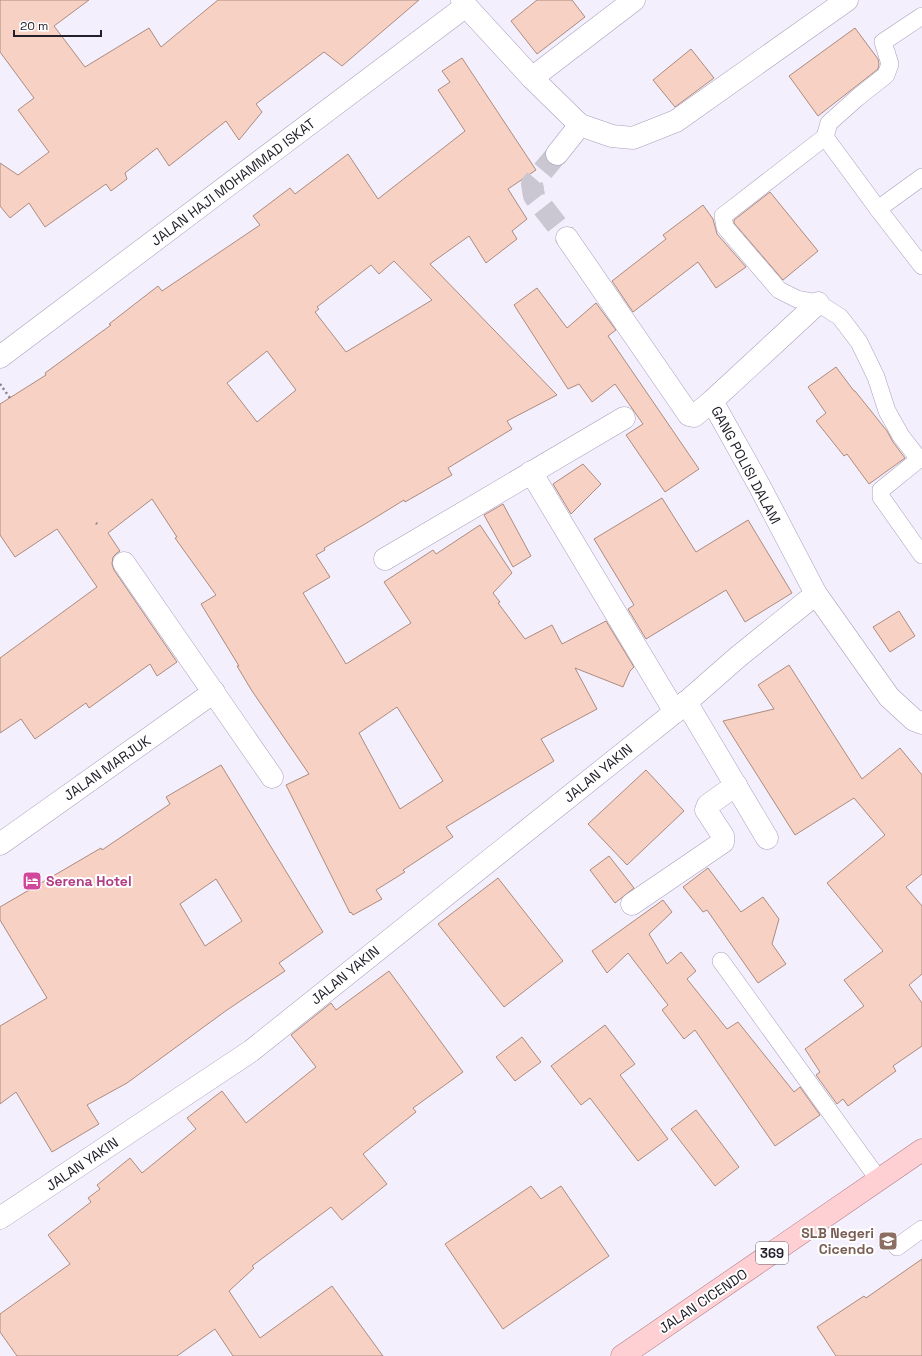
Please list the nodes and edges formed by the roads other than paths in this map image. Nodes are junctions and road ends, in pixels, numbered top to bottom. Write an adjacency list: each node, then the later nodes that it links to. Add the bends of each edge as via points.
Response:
1 (634, 0): 5 (street)
2 (847, 0): 6 (street, via 676,120 633,138 612,136)
3 (464, 3): 5 (street); 14 (street, JALAN HAJI MOHAMMAD ISKAT)
4 (922, 16): 7 (lane, via 883,42 890,64 886,75 829,123)
5 (532, 78): 6 (street)
6 (580, 125): 8 (street)
7 (825, 137): 10 (lane); 13 (lane, via 723,216 725,228 779,290 797,299)
8 (557, 154)
9 (922, 177): 10 (lane)
10 (878, 209): 12 (lane)
11 (567, 238): 15 (street, GANG POLISI DALAM, via 689,415 694,416)
12 (922, 266)
13 (818, 303): 15 (street); 18 (lane, via 840,317 859,342 876,377 887,411 918,460 881,490 880,497)
14 (0, 357)
15 (712, 402): 21 (street, GANG POLISI DALAM)
16 (624, 418): 17 (street)
17 (531, 472): 19 (street); 23 (street)
18 (922, 555)
19 (385, 559)
20 (124, 563): 22 (street)
21 (816, 594): 23 (street, JALAN YAKIN); 24 (street, GANG POLISI DALAM, via 889,697 914,720)
22 (214, 692): 25 (street); 28 (street, JALAN MARJUK)
23 (681, 707): 26 (street); 33 (street, JALAN YAKIN, via 251,1051)
24 (922, 723)
25 (272, 778)
26 (736, 785): 27 (street); 29 (street, via 708,805 706,810 723,836 723,842)
27 (767, 838)
28 (0, 844)
29 (632, 904)
30 (721, 962): 32 (lane)
31 (922, 1150): 32 (main road, JALAN CICENDO / 369)
32 (879, 1180): 36 (main road, JALAN CICENDO / 369)
33 (0, 1218)
34 (922, 1229): 35 (lane)
35 (897, 1247)
36 (622, 1356)

